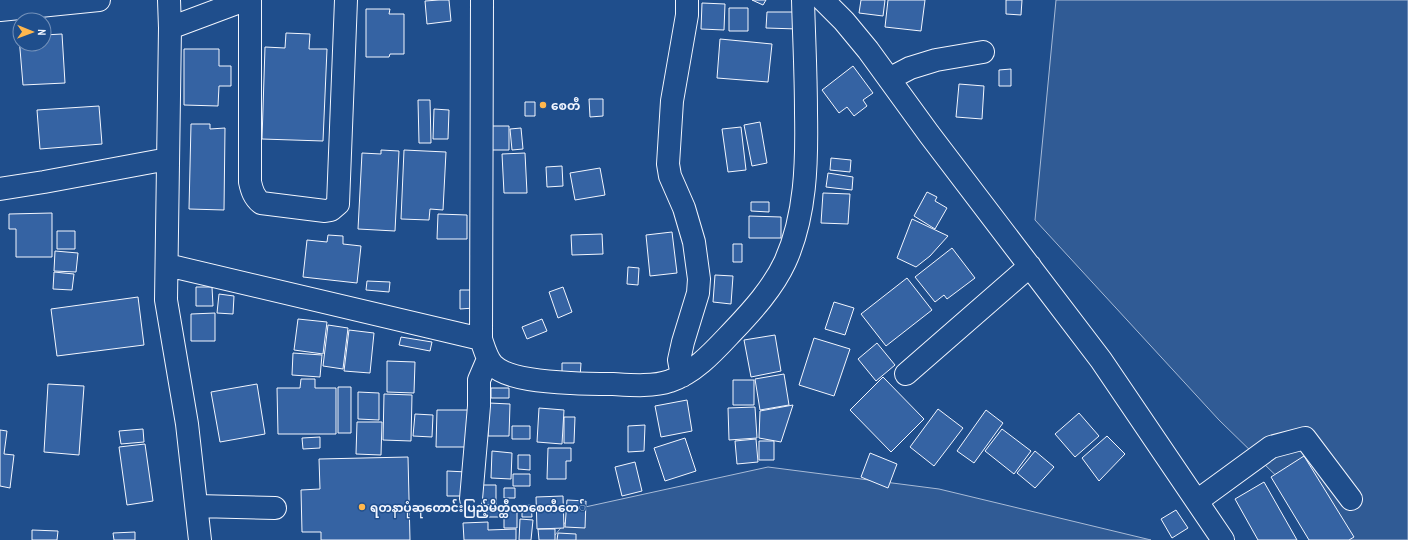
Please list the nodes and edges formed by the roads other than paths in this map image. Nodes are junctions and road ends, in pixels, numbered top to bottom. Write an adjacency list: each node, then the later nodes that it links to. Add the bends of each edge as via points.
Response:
1 (99, 0): 10 (street)
2 (169, 0): 11 (street)
3 (245, 0): 11 (street)
4 (250, 0): 5 (street, via 250,182 255,199 261,203 325,211 338,204)
5 (346, 0)
6 (482, 0): 18 (street)
7 (687, 0): 21 (street, via 687,15 672,101 668,164 694,242 699,279 698,293 679,360)
8 (803, 0): 21 (street, via 806,163 803,196 792,246 767,292 710,355)
9 (823, 0): 13 (street, via 844,21)
10 (0, 10)
11 (170, 28): 14 (street)
12 (983, 52): 13 (street, via 936,60 910,68)
13 (889, 79): 17 (street)
14 (168, 159): 15 (street); 16 (street)
15 (0, 188)
16 (167, 265): 18 (street); 25 (street, via 166,300 187,424)
17 (1030, 266): 20 (street); 24 (street, via 1101,360)
18 (481, 339): 19 (street)
19 (488, 359): 21 (street, via 500,371 538,381 641,386 669,382); 22 (street, via 479,380)
20 (906, 374)
21 (682, 376)
22 (471, 499)
23 (1351, 499): 24 (street, via 1305,438 1271,447)
24 (1197, 500): 28 (street)
25 (197, 506): 26 (street); 27 (street)
26 (275, 508)
27 (200, 540)
28 (1224, 540)

